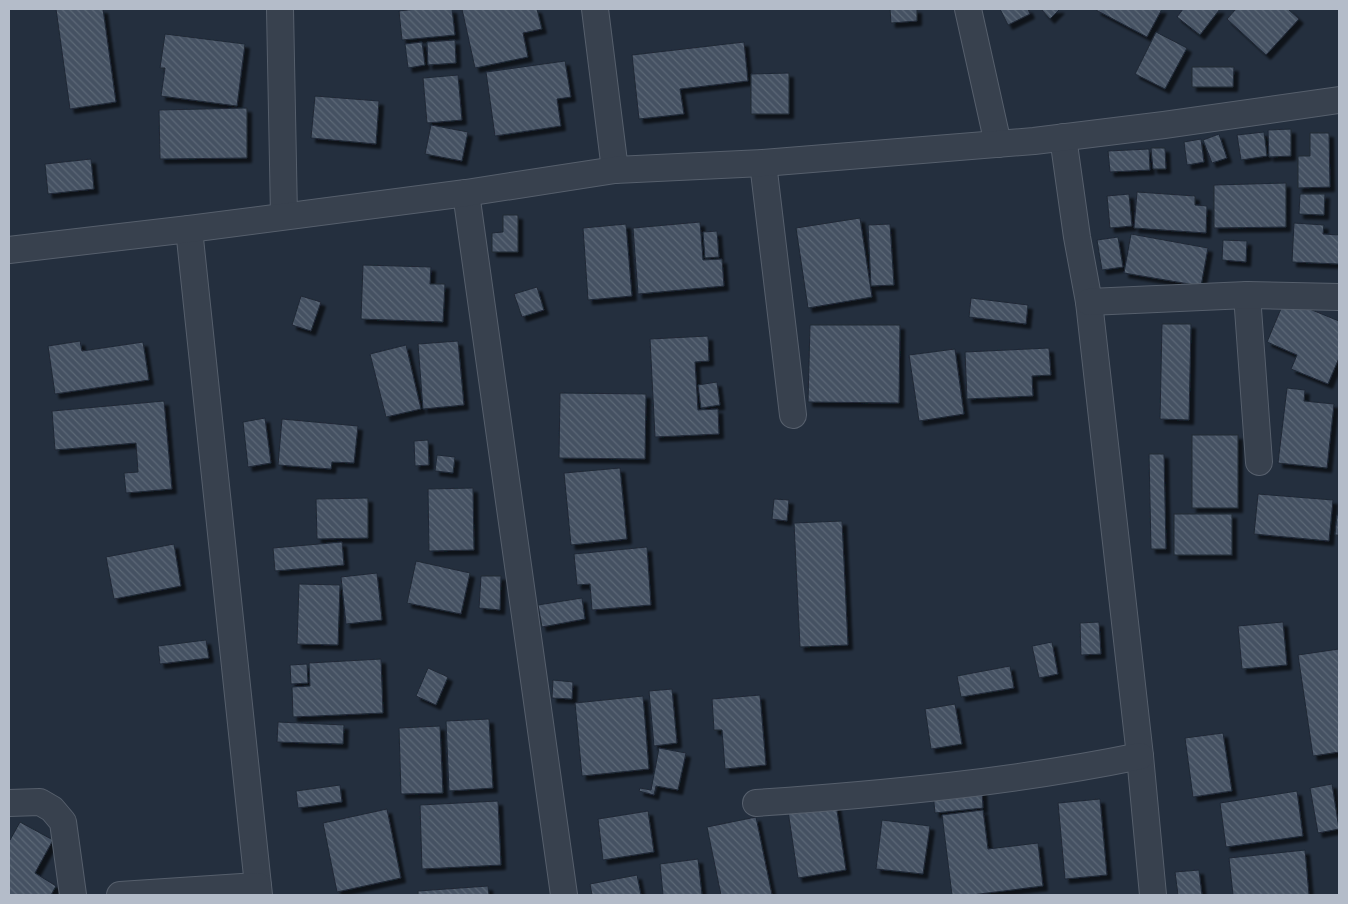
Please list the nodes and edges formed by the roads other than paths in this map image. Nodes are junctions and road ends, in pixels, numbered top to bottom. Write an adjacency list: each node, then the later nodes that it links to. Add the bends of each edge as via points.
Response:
1 (280, 9): 10 (street)
2 (595, 9): 8 (street)
3 (968, 9): 6 (street)
4 (1339, 100): 5 (street)
5 (1063, 137): 6 (street); 15 (street)
6 (998, 144): 7 (street)
7 (763, 163): 8 (street); 16 (street)
8 (615, 170): 9 (street)
9 (466, 193): 10 (street); 24 (street)
10 (284, 216): 11 (street)
11 (188, 229): 12 (street); 21 (street)
12 (9, 250)
13 (1247, 295): 14 (street); 15 (street); 17 (street)
14 (1339, 297)
15 (1089, 302): 18 (street)
16 (793, 415)
17 (1259, 462)
18 (1140, 756): 20 (street, via 952,786); 25 (street)
19 (9, 803): 22 (street, via 40,802 52,809 63,822)
20 (756, 803)
21 (258, 890): 23 (street)
22 (73, 895)
23 (120, 895)
24 (564, 895)
25 (1153, 895)

